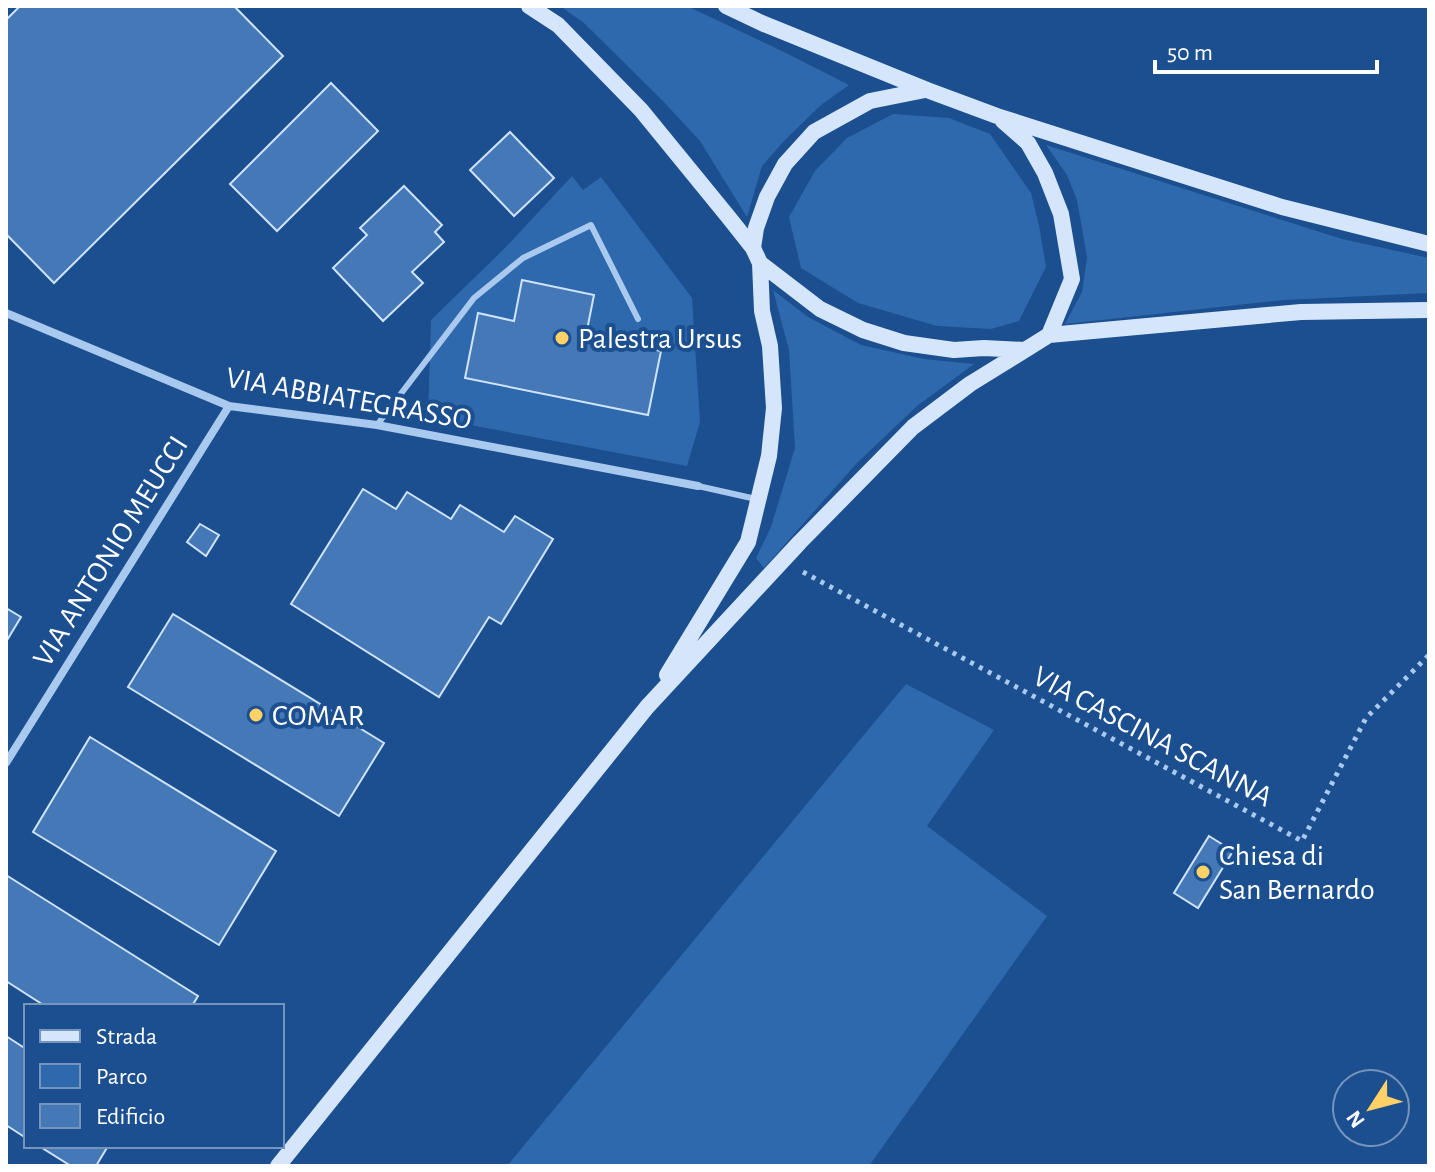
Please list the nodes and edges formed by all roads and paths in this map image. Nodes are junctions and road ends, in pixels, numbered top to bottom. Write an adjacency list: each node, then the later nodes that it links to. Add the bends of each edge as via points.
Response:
1 (529, 6): 6 (main road, via 558,25 641,110)
2 (726, 6): 3 (main road)
3 (927, 90): 4 (main road); 6 (main road, via 870,101 814,132 785,164 767,197 756,228)
4 (997, 116): 5 (main road, via 1282,207); 10 (main road, via 1028,143 1061,214 1072,279)
5 (1429, 244)
6 (756, 256): 11 (main road, via 820,309 863,330 954,350); 15 (main road, via 774,408)
7 (1429, 310): 10 (main road, via 1301,312)
8 (6, 313): 12 (street, VIA ABBIATEGRASSO)
9 (638, 319): 13 (lane, via 591,225 523,258 474,298)
10 (1049, 335): 11 (main road)
11 (1025, 350): 16 (main road, via 913,427)
12 (229, 406): 13 (street, VIA ABBIATEGRASSO); 19 (street, VIA ANTONIO MEUCCI)
13 (377, 425): 14 (street, VIA ABBIATEGRASSO)
14 (698, 486): 15 (lane)
15 (759, 500): 18 (main road, via 748,542)
16 (783, 561): 17 (path, VIA CASCINA SCANNA, via 1302,841 1366,718); 18 (main road)
17 (1429, 655)
18 (647, 707): 20 (main road)
19 (6, 763)
20 (278, 1166)

